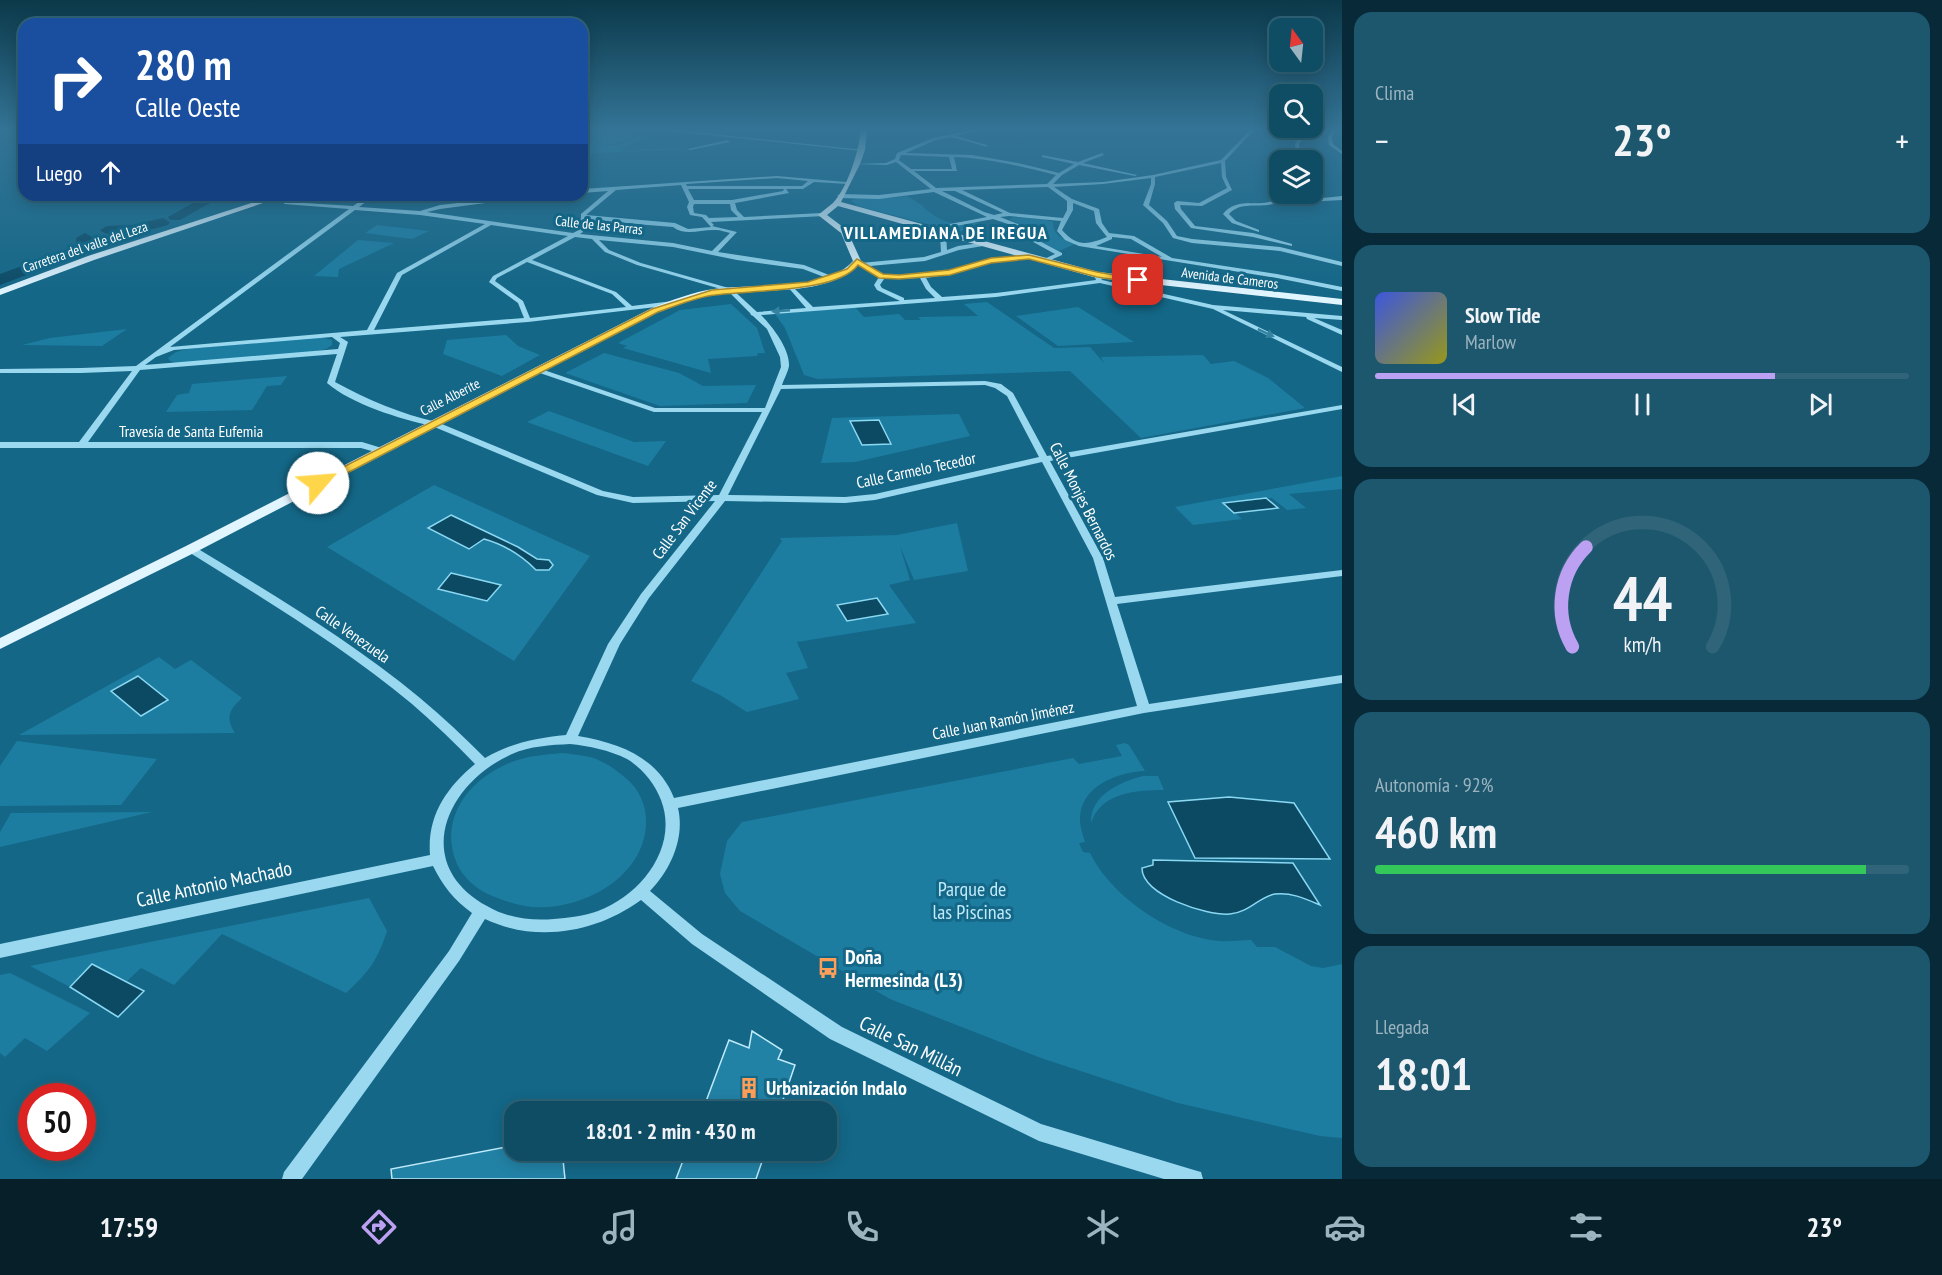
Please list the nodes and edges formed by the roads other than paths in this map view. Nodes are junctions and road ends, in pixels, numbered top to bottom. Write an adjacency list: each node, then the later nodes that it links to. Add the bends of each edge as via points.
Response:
1 (654, 184): 13 (street)
2 (683, 184): 14 (street)
3 (807, 184): 12 (street)
4 (846, 184): 20 (main road)
5 (928, 184): 17 (street)
6 (1009, 184): 15 (street)
7 (1035, 184): 11 (street)
8 (1075, 184): 11 (street)
9 (1153, 184): 58 (street, via 1146,206 1175,237 1280,249)
10 (1228, 184): 49 (street, via 1230,189 1200,205 1178,203 1193,227 1253,235)
11 (1049, 185): 21 (street)
12 (780, 187): 14 (street); 27 (street, via 788,192)
13 (616, 188): 16 (street); 34 (street, via 588,209)
14 (684, 188): 26 (street)
15 (957, 189): 17 (street); 31 (street)
16 (588, 190)
17 (935, 190): 20 (street); 33 (street)
18 (1342, 198): 19 (street)
19 (1323, 199)
20 (839, 200): 32 (main road); 40 (main road, Avenida de Cameros)
21 (1070, 200): 37 (street, via 1070,210); 43 (street, via 1097,210 1102,229)
22 (278, 201): 68 (main road, Carretera del valle del Leza, via 91,258)
23 (299, 201): 29 (street, Calle de las Parras)
24 (364, 201): 29 (street)
25 (492, 201): 30 (street)
26 (692, 202): 27 (street); 36 (street, via 692,214 700,213)
27 (732, 202): 35 (street)
28 (1269, 203): 49 (street, via 1238,205 1226,214 1234,222)
29 (353, 209): 30 (street, Calle de las Parras); 85 (street)
30 (420, 213): 38 (street, Calle de las Parras)
31 (1009, 214): 33 (street); 37 (street)
32 (822, 215): 35 (street); 57 (main road, via 844,232)
33 (996, 217): 40 (street); 52 (street, via 1016,225 1028,237)
34 (584, 218): 41 (street, via 675,225); 42 (street, via 580,232)
35 (742, 218): 36 (street)
36 (708, 220): 39 (street)
37 (1063, 220): 47 (street, via 1059,230)
38 (489, 224): 42 (street, Calle de las Parras); 80 (street, via 399,274)
39 (713, 228): 41 (street); 51 (street, via 734,234)
40 (935, 230): 46 (main road, Avenida de Cameros); 50 (street, via 943,235)
41 (687, 231): 45 (street)
42 (574, 236): 44 (street, Calle de las Parras); 54 (street)
43 (1109, 236): 48 (street); 56 (street, via 1132,237)
44 (594, 238): 45 (street, Calle de las Parras); 66 (street, via 607,251 639,264)
45 (673, 244): 51 (street, Calle de las Parras)
46 (987, 244): 50 (street); 53 (main road, Avenida de Cameros)
47 (1079, 244): 48 (street); 52 (street)
48 (1090, 246): 56 (street)
49 (1305, 249): 58 (street)
50 (944, 252): 57 (street, via 925,259)
51 (714, 253): 61 (street, Calle de las Parras, via 804,267)
52 (1060, 254): 55 (street)
53 (1029, 257): 55 (main road, Avenida de Cameros); 60 (street, via 991,260)
54 (527, 260): 74 (street, via 614,293); 79 (street, via 492,282 521,302)
55 (1044, 261): 62 (main road, Avenida de Cameros)
56 (1177, 261): 65 (street, via 1265,273)
57 (861, 263): 59 (street); 61 (main road, Calle Alberite)
58 (1342, 263)
59 (882, 276): 60 (street); 70 (street, via 879,289)
60 (922, 276): 69 (street)
61 (832, 278): 64 (main road, Calle Alberite)
62 (1099, 278): 69 (street, via 996,296); 71 (main road, Avenida de Cameros); 73 (street)
63 (1342, 282): 65 (street)
64 (790, 286): 66 (main road, Calle Alberite); 75 (street)
65 (1321, 286): 67 (street)
66 (730, 290): 72 (main road, Calle Alberite); 76 (street, Calle San Vicente)
67 (1342, 291)
68 (0, 292)
69 (940, 299): 70 (street)
70 (905, 301): 75 (street)
71 (1342, 302)
72 (674, 303): 74 (street); 91 (main road, Calle Alberite)
73 (1214, 307): 77 (street); 89 (street, one-way to 89)
74 (631, 308): 79 (street)
75 (810, 308): 76 (street, one-way to 76)
76 (753, 314): 92 (street, Calle San Vicente, via 770,328 784,357 785,367)
77 (1300, 314): 78 (street); 81 (street)
78 (1342, 318)
79 (528, 320): 80 (street)
80 (369, 333): 82 (street)
81 (1342, 333)
82 (358, 334): 83 (street); 84 (street, via 347,338)
83 (333, 335): 84 (street, via 340,338); 85 (street)
84 (342, 347): 87 (street); 95 (street, Calle Carmelo Tecedor, via 331,383 415,421)
85 (158, 352): 86 (street)
86 (149, 358): 87 (street, via 149,363); 88 (street)
87 (175, 366): 88 (street)
88 (137, 369): 90 (street); 97 (street)
89 (1342, 370)
90 (0, 371)
91 (538, 371): 94 (street, via 654,410); 95 (main road, Calle Alberite)
92 (776, 387): 94 (street, Calle San Vicente); 99 (street, Calle Monjes Bernardos, via 986,383 998,386 1010,394)
93 (1342, 407): 99 (street, Calle Carmelo Tecedor)
94 (767, 410): 100 (street, Calle San Vicente)
95 (434, 424): 98 (main road, Calle Alberite); 100 (street, Calle Carmelo Tecedor, via 600,494 633,500)
96 (0, 445): 97 (street, Travesía de Santa Eufemia)
97 (81, 446): 98 (street, Travesía de Santa Eufemia, via 362,445)
98 (382, 451): 101 (main road, Calle Alberite)
99 (1046, 459): 100 (street, Calle Carmelo Tecedor, via 875,497); 103 (street, Calle Monjes Bernardos, via 1098,558)
100 (722, 498): 107 (street, Calle San Vicente, via 645,596 614,644)
101 (191, 549): 104 (main road, Calle Alberite); 108 (street, Calle Venezuela, via 344,645 420,703)
102 (1342, 573): 103 (street)
103 (1112, 601): 106 (street, Calle Monjes Bernardos)
104 (0, 644)
105 (1342, 680): 106 (street, Calle Juan Ramón Jiménez)
106 (1144, 709): 109 (street, Calle Juan Ramón Jiménez)
107 (570, 739): 108 (street, via 508,751); 109 (street, via 600,744 632,757 656,777)
108 (483, 764): 110 (street, via 460,783 444,806 435,832)
109 (671, 804): 111 (street, via 674,833 664,864)
110 (437, 859): 112 (street, via 452,889); 113 (street, Calle Antonio Machado)
111 (641, 892): 112 (street, via 606,914 563,926 519,926); 115 (street, Calle San Millán, via 697,939 836,1033 1039,1132)
112 (480, 912): 114 (street, via 454,956)
113 (0, 951)
114 (291, 1179)
115 (1194, 1179)

